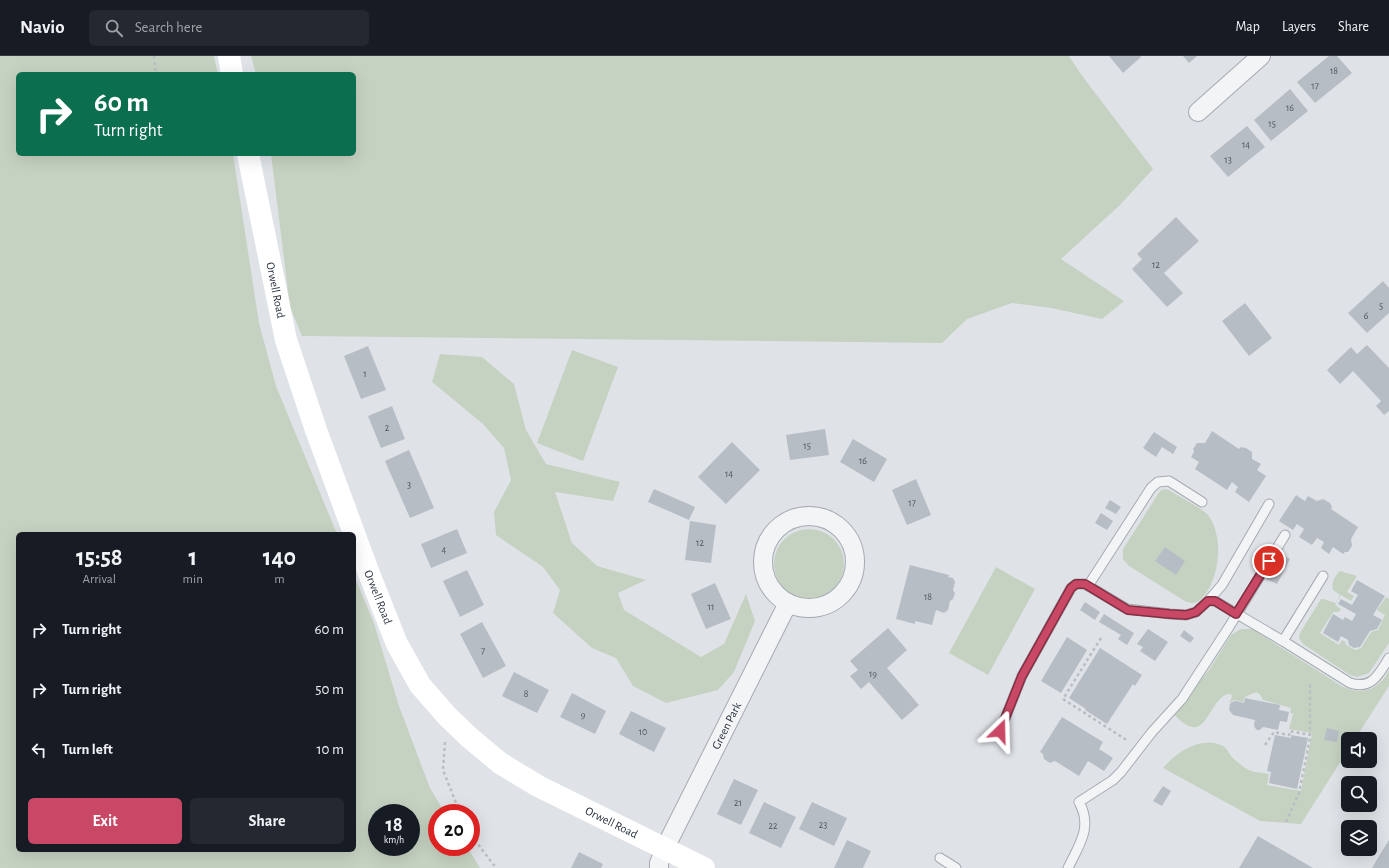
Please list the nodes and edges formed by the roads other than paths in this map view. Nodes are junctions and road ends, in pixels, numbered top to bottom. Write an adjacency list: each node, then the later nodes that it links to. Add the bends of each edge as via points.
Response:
1 (229, 56): 3 (street)
2 (1261, 56): 4 (street)
3 (232, 72)
4 (1198, 112)
5 (248, 156): 8 (street, Orwell Road, via 286,340)
6 (1202, 502): 12 (lane, via 1168,481 1158,482)
7 (1269, 504): 13 (lane, via 1222,585)
8 (354, 532)
9 (1285, 534): 15 (lane)
10 (356, 538): 19 (street, Orwell Road, via 397,644 420,685 447,716 500,762)
11 (1323, 576): 16 (lane)
12 (1088, 586): 13 (lane, via 1128,610 1186,615 1196,612); 18 (lane, via 1076,584 1071,588 1022,676)
13 (1208, 601): 15 (lane, via 1215,601)
14 (788, 603): 14 (street, via 776,594 767,581 763,566 764,551 770,537 781,526 795,518 810,516 825,519 838,527 848,538 854,551 855,566 851,581 843,593 831,602 817,607 802,608); 19 (street, Green Park)
15 (1236, 614): 16 (lane); 23 (lane, via 1182,699 1152,732 1122,772 1079,802 1086,825)
16 (1283, 641): 17 (lane, via 1358,686 1377,677)
17 (1389, 658)
18 (1000, 731)
19 (662, 858): 21 (street, Orwell Road)
20 (940, 858): 22 (lane)
21 (704, 868)
22 (956, 868)
23 (1068, 868)

